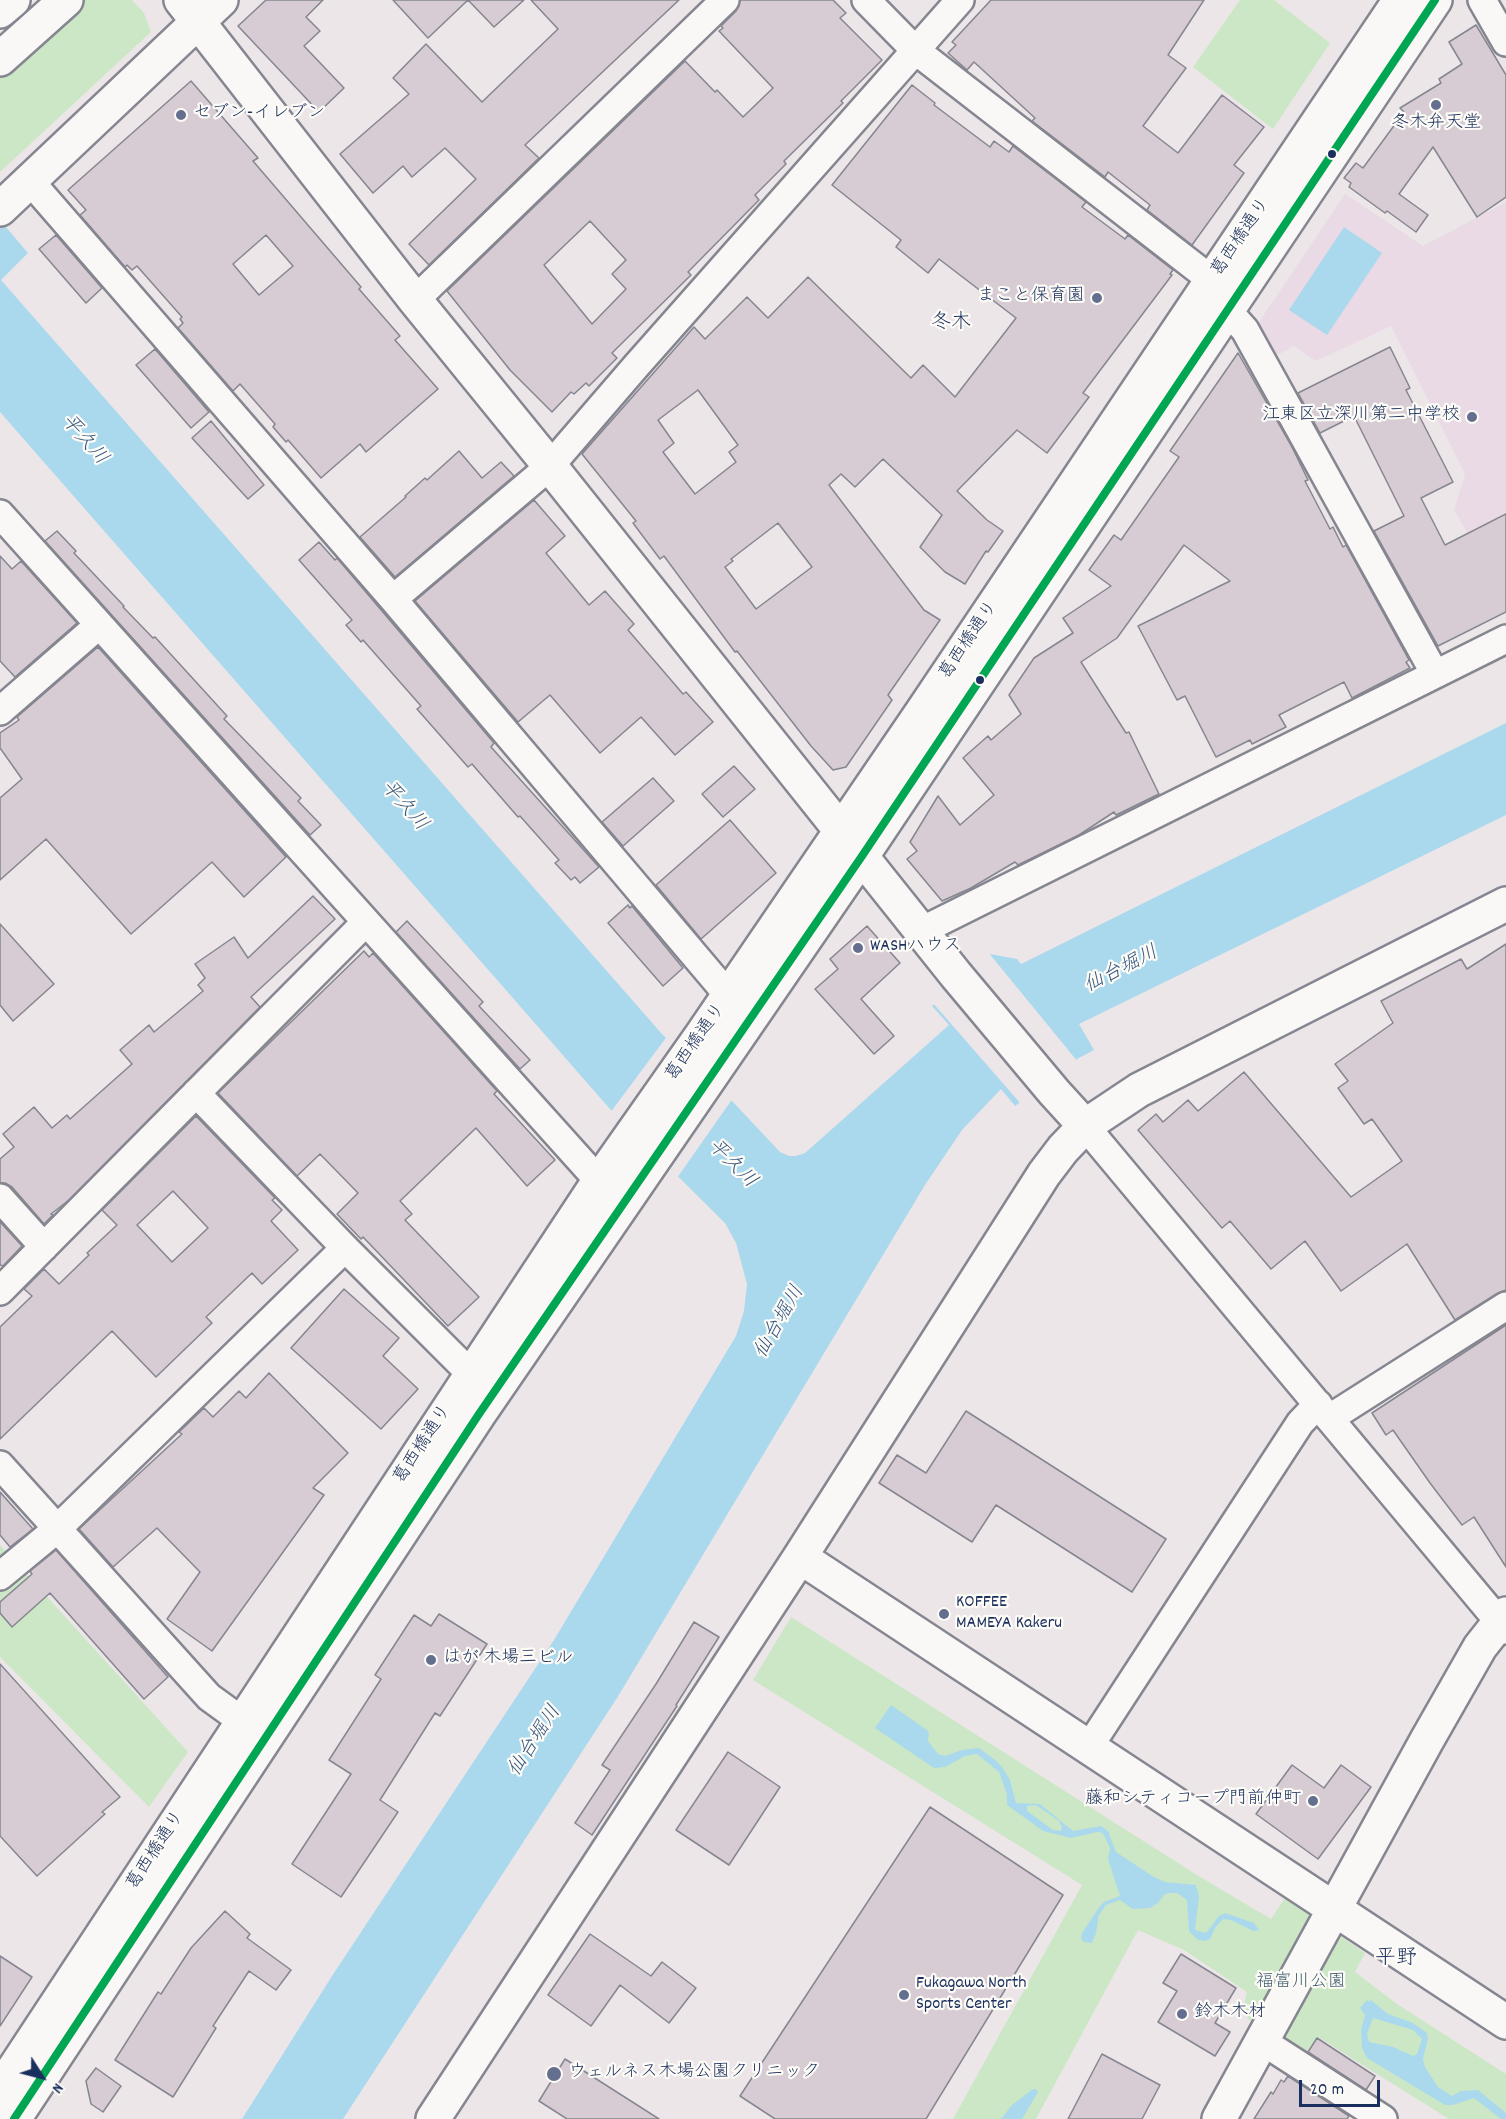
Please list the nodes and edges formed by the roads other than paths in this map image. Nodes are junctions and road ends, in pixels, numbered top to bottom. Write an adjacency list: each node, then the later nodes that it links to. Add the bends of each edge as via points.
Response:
1 (13, 0): 10 (main road)
2 (66, 0): 13 (main road)
3 (725, 0): 17 (street)
4 (866, 0): 12 (street)
5 (960, 0): 12 (street)
6 (1400, 0): 16 (main road, 葛西橋通り)
7 (1434, 0): 18 (main road, 葛西橋通り)
8 (1482, 0): 11 (street)
9 (200, 7): 14 (main road); 17 (main road)
10 (0, 11)
11 (1506, 42)
12 (915, 50): 16 (street); 19 (street)
13 (0, 59)
14 (30, 181): 15 (main road); 21 (street)
15 (0, 209)
16 (1213, 281): 26 (main road, 葛西橋通り)
17 (415, 300): 19 (main road)
18 (1228, 311): 24 (street, via 1245,330); 27 (main road, 葛西橋通り)
19 (550, 466): 21 (street); 26 (main road)
20 (0, 514): 22 (street)
21 (393, 599): 31 (street)
22 (99, 625): 25 (street); 29 (street)
23 (1506, 639): 24 (street)
24 (1435, 674): 30 (street)
25 (0, 711)
26 (841, 831): 27 (main road); 31 (main road, 葛西橋通り)
27 (862, 856): 30 (main road); 55 (main road, 葛西橋通り, via 479,1414)
28 (1506, 904): 33 (main road, via 1138,1090)
29 (366, 922): 32 (street); 34 (street)
30 (921, 932): 33 (main road)
31 (729, 996): 34 (main road, 葛西橋通り)
32 (196, 1093): 36 (street); 37 (street)
33 (1085, 1126): 41 (street); 44 (main road, via 1044,1174)
34 (599, 1181): 40 (main road, 葛西橋通り)
35 (0, 1198): 36 (street)
36 (44, 1247): 38 (street)
37 (345, 1248): 40 (street); 43 (street)
38 (0, 1291)
39 (1506, 1306): 41 (street)
40 (471, 1374): 47 (main road, 葛西橋通り)
41 (1324, 1411): 46 (street); 48 (street, via 1300,1423)
42 (0, 1465): 43 (street)
43 (57, 1529): 45 (street); 47 (street, via 209,1697)
44 (800, 1557): 48 (main road); 56 (main road)
45 (0, 1576)
46 (1503, 1622): 49 (main road, via 1480,1647)
47 (242, 1721): 52 (main road, 葛西橋通り)
48 (1089, 1747): 49 (main road)
49 (1336, 1909): 50 (main road); 51 (main road)
50 (1506, 2022)
51 (1262, 2041): 57 (main road); 58 (street)
52 (0, 2090)
53 (0, 2112): 54 (main road)
54 (7, 2119)
55 (14, 2119)
56 (433, 2119)
57 (1220, 2119)
58 (1383, 2119)

